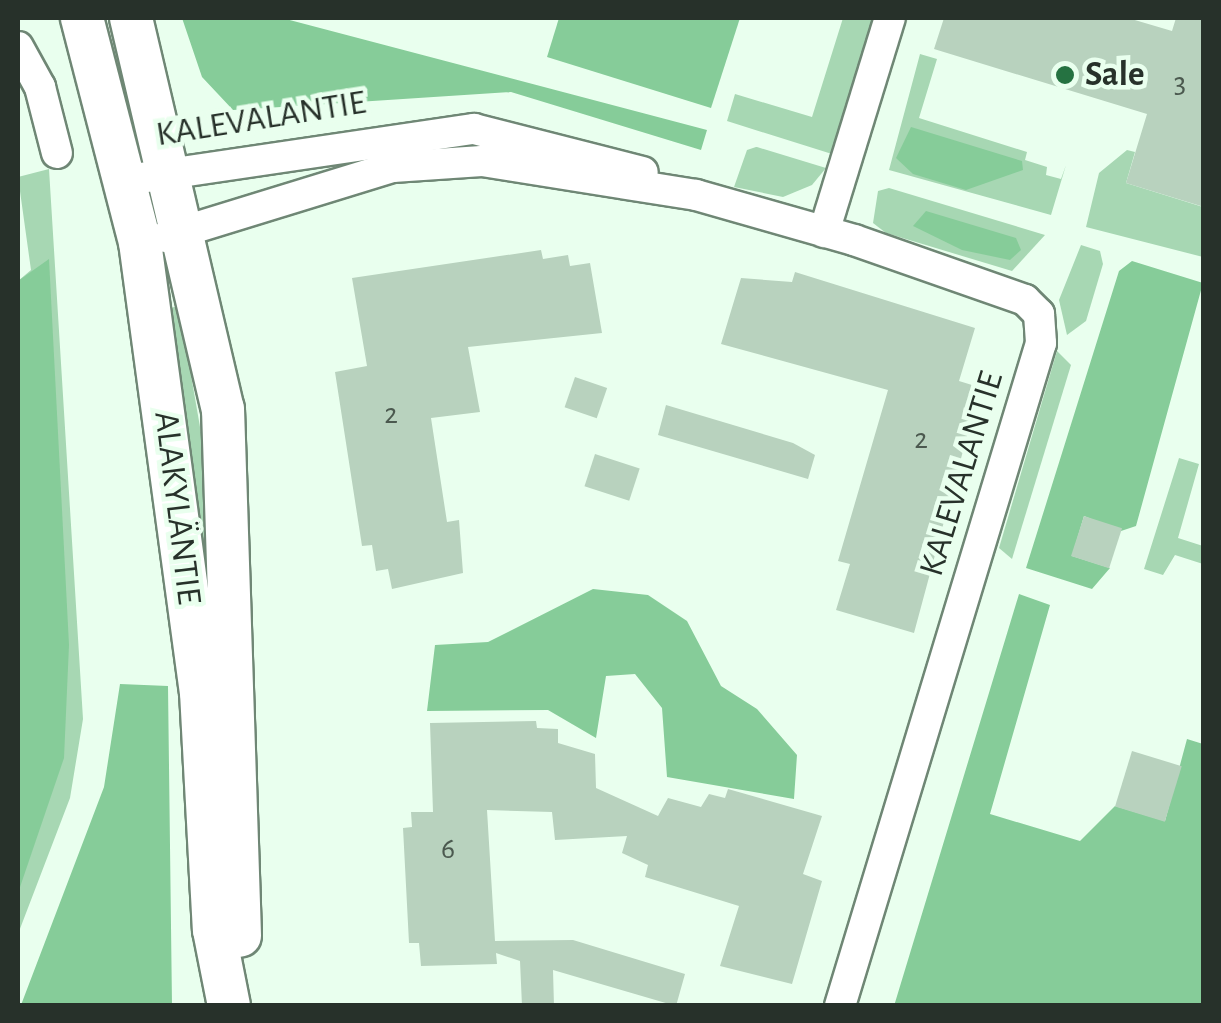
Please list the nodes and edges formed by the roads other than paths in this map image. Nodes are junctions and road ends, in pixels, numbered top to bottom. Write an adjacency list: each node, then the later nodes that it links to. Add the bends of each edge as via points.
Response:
1 (82, 18): 7 (main road, ALAKYLÄNTIE)
2 (132, 18): 6 (main road, ALAKYLÄNTIE)
3 (890, 18): 10 (street)
4 (18, 47): 5 (street, via 40,87)
5 (57, 152)
6 (173, 171): 7 (street, KALEVALANTIE); 8 (street, KALEVALANTIE, via 474,129 619,162); 9 (main road, ALAKYLÄNTIE)
7 (127, 180): 11 (main road, ALAKYLÄNTIE)
8 (696, 195): 9 (street, KALEVALANTIE, via 482,160 394,166); 10 (street, KALEVALANTIE)
9 (186, 232): 11 (street, KALEVALANTIE); 12 (main road, ALAKYLÄNTIE, via 222,409 242,923)
10 (824, 232): 13 (street, KALEVALANTIE, via 1025,300 1039,314 1041,343)
11 (140, 242): 12 (main road, ALAKYLÄNTIE, via 200,692 214,930)
12 (229, 1006)
13 (840, 1006)

